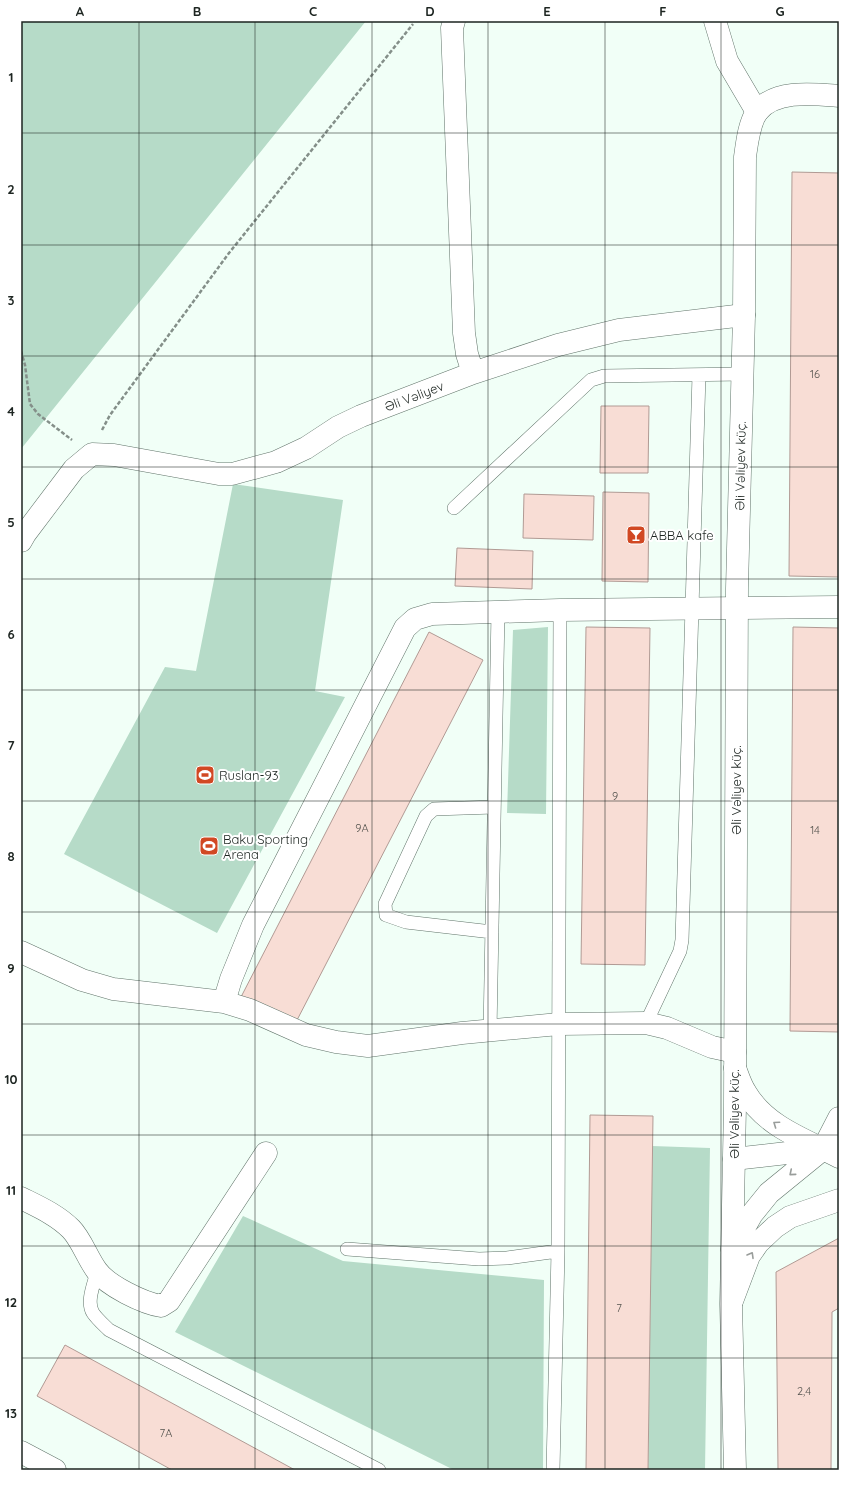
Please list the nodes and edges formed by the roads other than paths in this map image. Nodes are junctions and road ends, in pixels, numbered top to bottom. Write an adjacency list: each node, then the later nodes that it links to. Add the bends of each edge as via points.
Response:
1 (454, 21): 6 (street, via 452,28 464,333)
2 (715, 21): 4 (street, via 727,60)
3 (839, 96): 4 (street, via 787,95 771,101)
4 (757, 112): 5 (street, Əli Vəliyev küç., via 748,134 744,157)
5 (744, 315): 6 (street, Əli Vəliyev, via 619,330 558,345); 7 (street, Əli Vəliyev küç.)
6 (473, 373): 10 (street, Əli Vəliyev, via 361,416 276,462 232,474 218,474 114,454 92,454 74,469)
7 (742, 374): 8 (lane); 12 (street, Əli Vəliyev küç.)
8 (699, 375): 9 (lane, via 604,376 591,380); 13 (lane)
9 (454, 508)
10 (21, 541)
11 (839, 607): 12 (street)
12 (737, 608): 13 (street); 23 (street, Əli Vəliyev küç.)
13 (692, 609): 14 (street); 20 (lane, via 682,940 680,951)
14 (560, 610): 15 (street); 21 (lane)
15 (498, 612): 16 (lane); 19 (street, via 432,614 415,619 405,628 254,925)
16 (494, 807): 17 (lane); 17 (lane, via 434,808 426,816 385,904 386,915 406,922)
17 (492, 932): 22 (lane)
18 (21, 952): 19 (street, via 82,980 112,989)
19 (224, 1002): 22 (street, via 250,1010 306,1035 368,1046)
20 (646, 1023): 21 (street); 23 (street, via 668,1028)
21 (559, 1024): 22 (street); 32 (lane)
22 (490, 1031)
23 (735, 1060): 26 (street, one-way to 23, via 779,1127 759,1112 745,1093); 27 (street, Əli Vəliyev küç.)
24 (839, 1118): 26 (street)
25 (266, 1153): 33 (street, via 169,1301 161,1306 151,1304 117,1288)
26 (831, 1153): 27 (street); 31 (street, one-way to 31, via 769,1193 752,1214)
27 (734, 1160): 31 (street, Əli Vəliyev küç.)
28 (21, 1198): 33 (street, via 52,1214 72,1230)
29 (839, 1200): 34 (street, one-way to 29, via 749,1256 758,1242 790,1217)
30 (347, 1249): 32 (lane, via 479,1259)
31 (732, 1249): 34 (street, Əli Vəliyev küç.)
32 (558, 1251): 38 (lane)
33 (97, 1272): 37 (lane, via 90,1305 93,1314 109,1330)
34 (731, 1304): 39 (street, Əli Vəliyev küç.)
35 (21, 1452): 36 (street)
36 (55, 1470)
37 (379, 1470)
38 (553, 1470)
39 (735, 1470)

